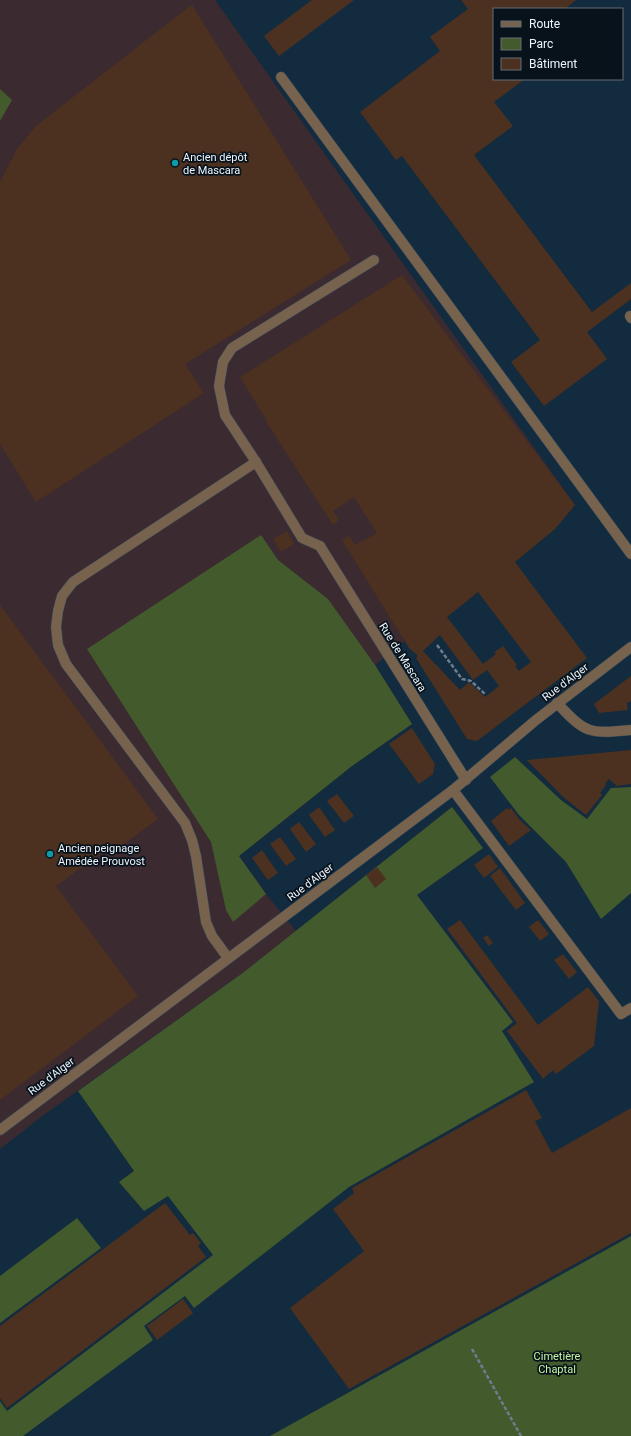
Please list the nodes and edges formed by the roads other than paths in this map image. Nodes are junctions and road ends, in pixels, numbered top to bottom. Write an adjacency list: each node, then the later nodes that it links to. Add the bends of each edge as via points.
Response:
1 (281, 77): 4 (street)
2 (374, 260): 3 (street, via 232,348 223,362 219,386 225,415)
3 (256, 462): 8 (street, Rue de Mascara, via 302,538 320,546); 10 (street, via 73,582 62,596 56,626 58,645 66,664 189,830 196,856 206,922 212,936)
4 (631, 554)
5 (631, 647): 6 (street, Rue d'Alger)
6 (557, 703): 7 (street, via 575,722 591,731 603,733); 8 (street, Rue d'Alger)
7 (631, 730)
8 (466, 780): 9 (street, Rue d'Alger)
9 (453, 790): 10 (street, Rue d'Alger); 11 (street, via 621,1014)
10 (228, 958): 12 (street, Rue d'Alger)
11 (631, 1008)
12 (0, 1130)

